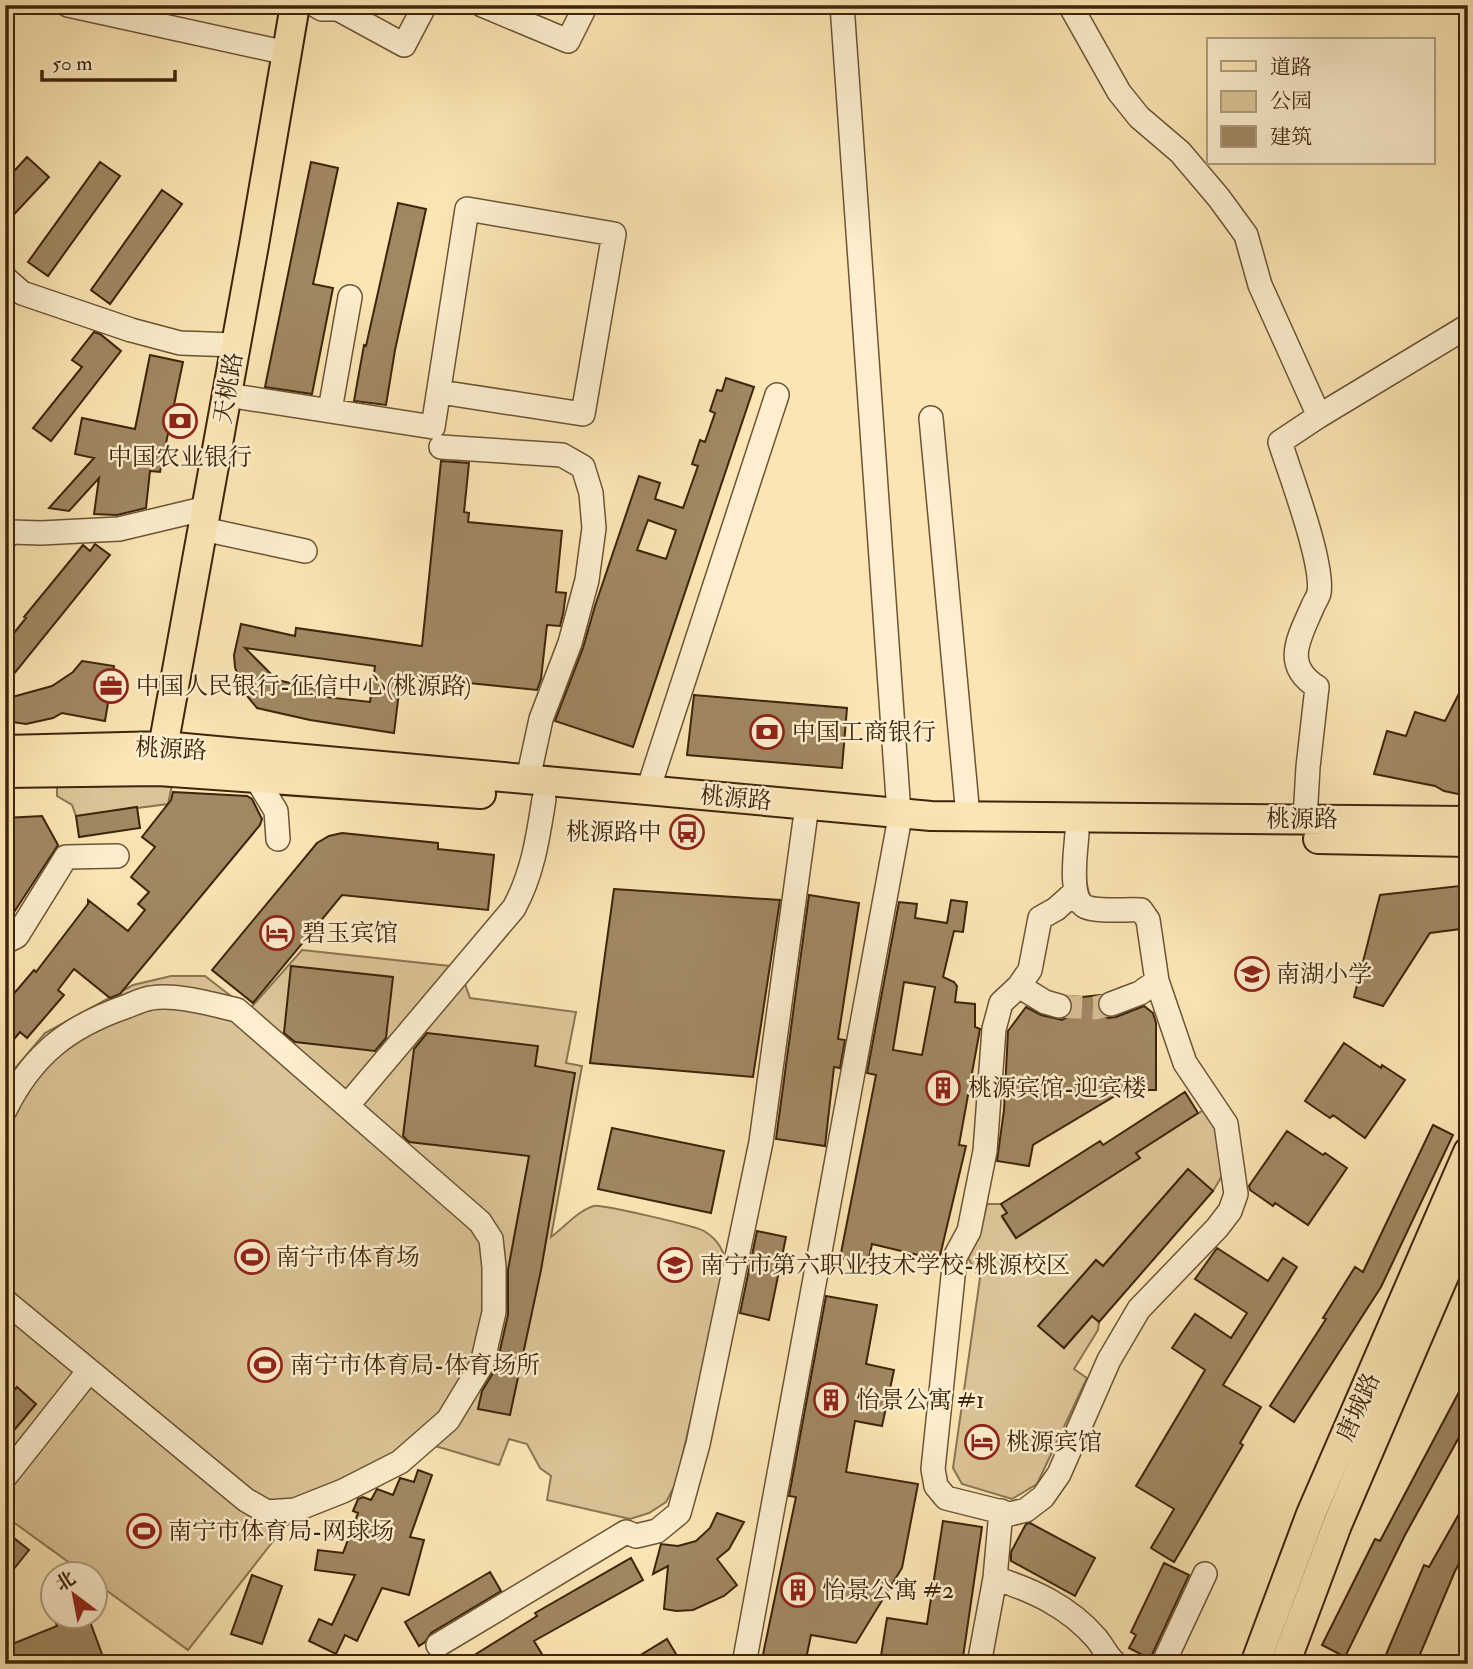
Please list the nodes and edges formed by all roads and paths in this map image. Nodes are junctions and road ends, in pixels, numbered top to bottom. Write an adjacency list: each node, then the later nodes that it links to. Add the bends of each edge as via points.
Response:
1 (68, 5): 9 (street)
2 (295, 5): 9 (main road, 天桃路)
3 (315, 5): 4 (street, via 338,9 404,45)
4 (425, 5)
5 (482, 5): 6 (street, via 568,41)
6 (586, 5)
7 (842, 5): 33 (street)
8 (1070, 5): 18 (street, via 1119,92 1139,117 1180,152 1246,234 1260,285)
9 (287, 53): 13 (main road, 天桃路)
10 (5, 278): 13 (street, via 22,293 131,330 180,343)
11 (350, 297): 17 (street)
12 (1468, 326): 18 (street)
13 (235, 345): 15 (main road, 天桃路)
14 (440, 392): 14 (street, via 467,209 614,234 583,414); 17 (street, via 433,427)
15 (227, 395): 17 (street); 21 (main road, 天桃路)
16 (777, 395): 29 (street)
17 (330, 410)
18 (1319, 416): 31 (street, via 1280,442 1316,563 1319,593 1295,655 1298,670 1317,687)
19 (931, 418): 30 (street)
20 (441, 447): 28 (street, via 562,455 583,467 591,493 594,528 587,580 570,643 541,719)
21 (205, 518): 22 (street, via 119,529 11,531); 23 (street); 25 (main road, 天桃路)
22 (5, 538)
23 (305, 551)
24 (5, 750): 25 (main road, 桃源路, via 125,746)
25 (161, 759): 26 (main road, 桃源路); 27 (main road, 桃源路); 28 (main road, 桃源路)
26 (5, 773)
27 (256, 778): 28 (main road, 桃源路); 36 (street, via 276,811)
28 (536, 789): 29 (main road, 桃源路); 32 (main road, 桃源路); 45 (street, via 534,858 514,908)
29 (648, 790): 33 (main road, 桃源路)
30 (968, 816): 31 (main road, 桃源路); 33 (main road, 桃源路)
31 (1305, 819): 34 (main road, 桃源路)
32 (805, 820): 33 (main road, 桃源路); 55 (street, via 761,1142 680,1513 657,1531 636,1536 626,1532)
33 (898, 820): 35 (main road, 桃源路); 57 (street)
34 (1468, 821)
35 (1077, 834): 37 (main road, 桃源路); 39 (street)
36 (278, 839)
37 (1468, 842)
38 (117, 856): 40 (street, via 66,857 17,936)
39 (1075, 892): 41 (street, via 1087,908 1141,910 1145,914); 42 (street, via 1040,918 1030,970)
40 (5, 942)
41 (1157, 981): 43 (street); 52 (street, via 1185,1063 1226,1124 1236,1194 1217,1228 1139,1309 1109,1360 1059,1474 1043,1497 1026,1510)
42 (1019, 986): 44 (street); 52 (street, via 1001,1003 994,1029 985,1151 969,1231 955,1257 933,1469 936,1486 946,1498)
43 (1111, 1004)
44 (1059, 1006)
45 (347, 1106): 46 (street, via 237,1010 199,1000 151,998 102,1015 57,1041 18,1083); 50 (street, via 480,1222 491,1239 494,1312 482,1364 448,1420 400,1462 343,1491 295,1510 267,1512)
46 (5, 1110)
47 (1468, 1152): 60 (main road, 唐城路, via 1311,1514)
48 (1468, 1220): 61 (main road, 唐城路, via 1337,1525)
49 (5, 1301): 50 (street)
50 (88, 1372): 51 (street)
51 (5, 1477)
52 (1001, 1511): 54 (street)
53 (1205, 1574): 59 (street)
54 (995, 1578): 56 (street, via 1034,1591 1069,1613); 58 (street)
55 (438, 1645)
56 (1114, 1663)
57 (744, 1664)
58 (979, 1664)
59 (1163, 1664)
60 (1255, 1664)
61 (1285, 1664)

